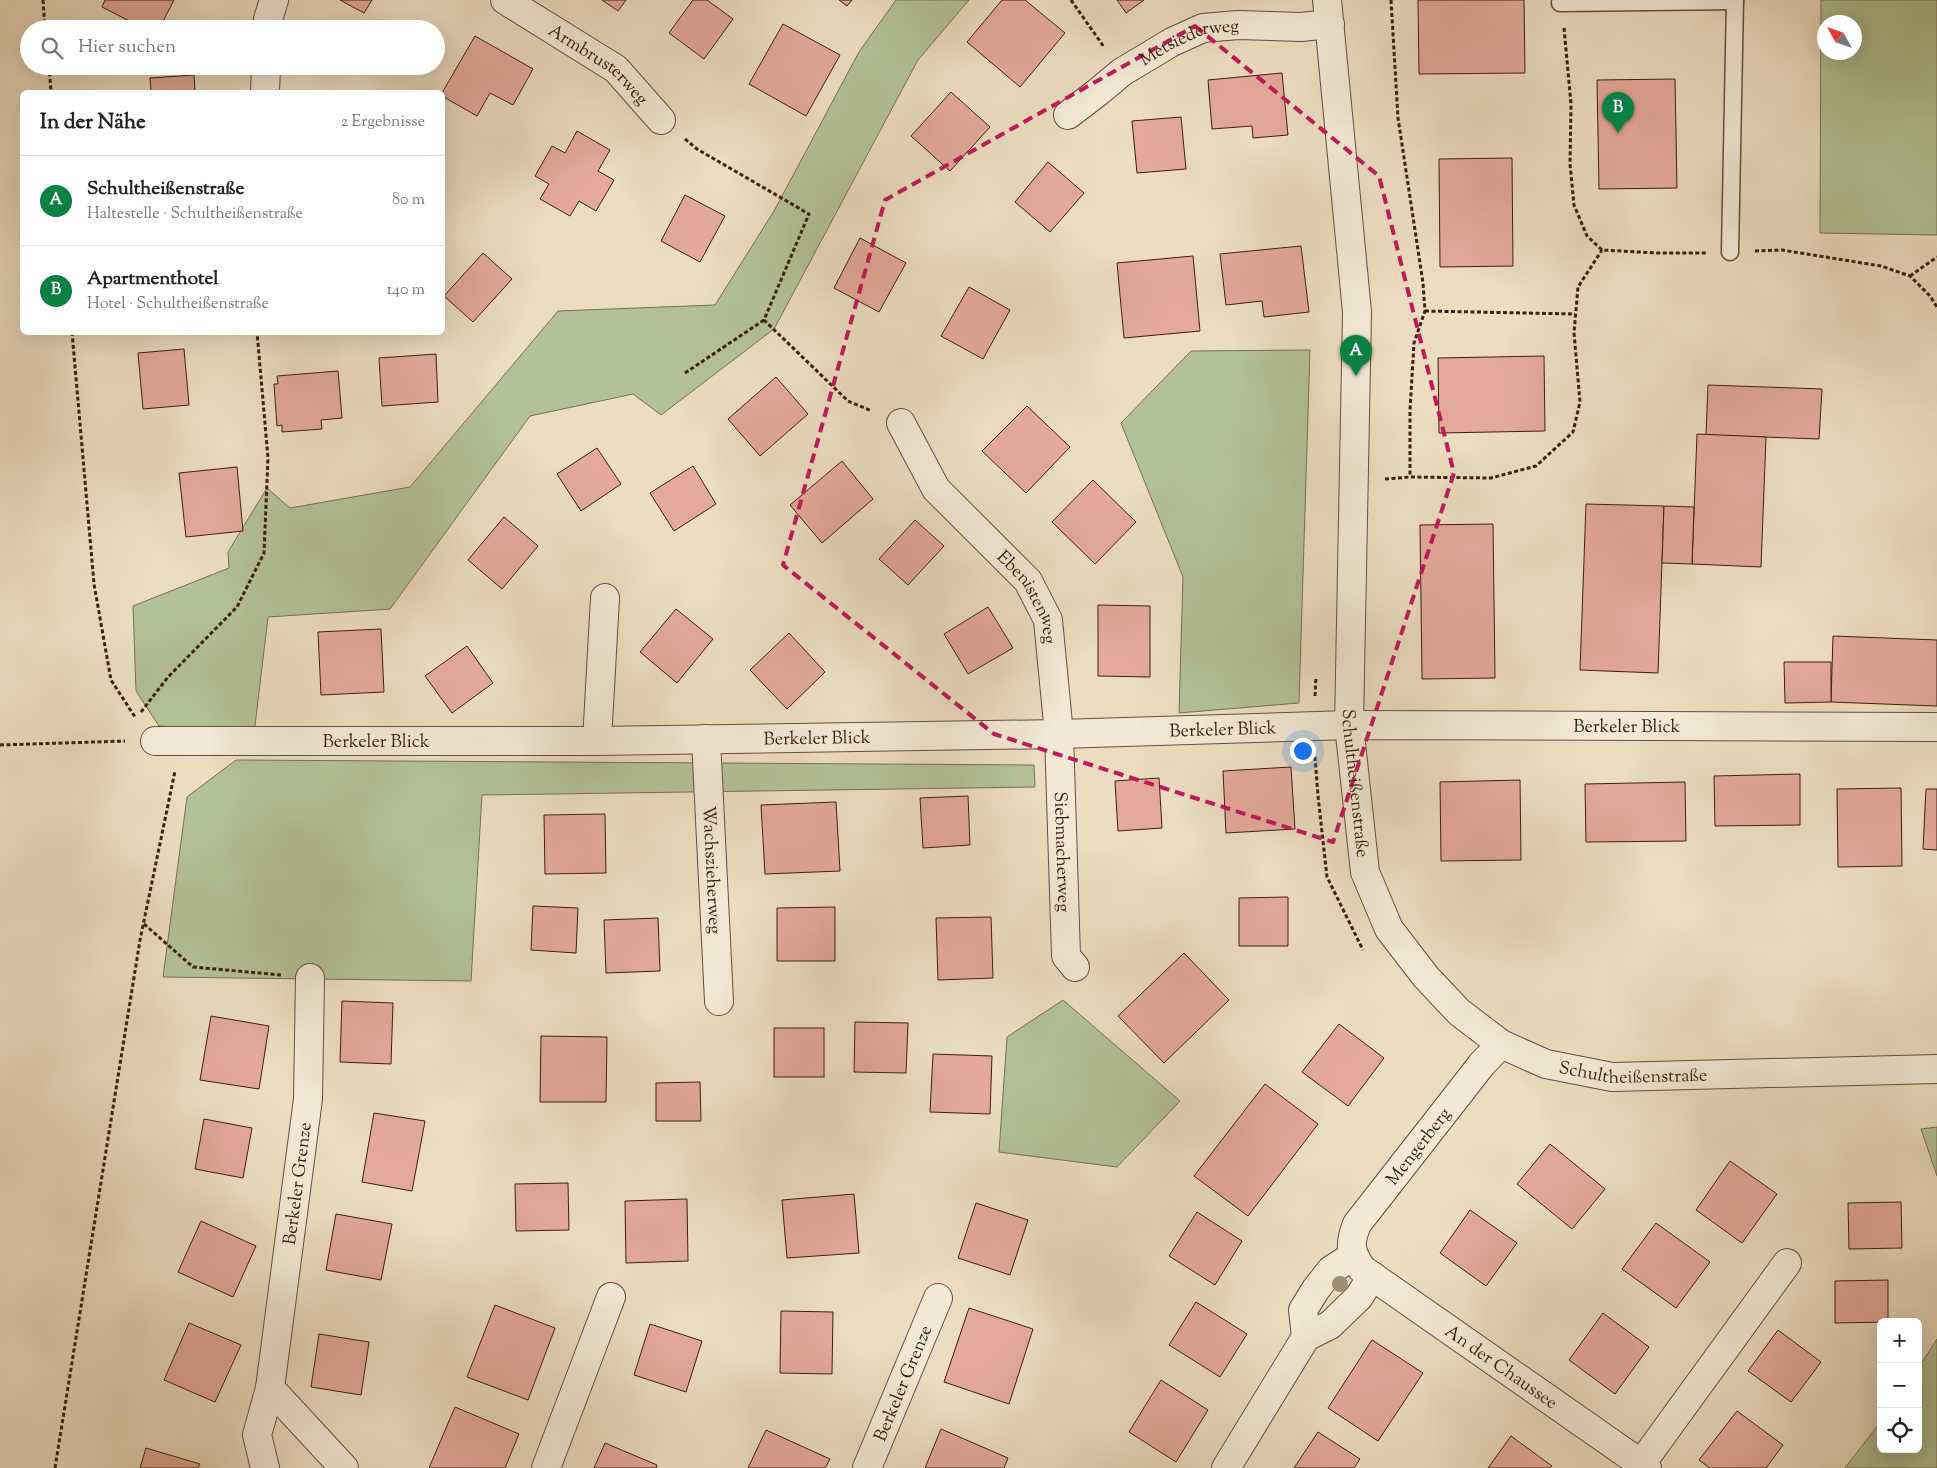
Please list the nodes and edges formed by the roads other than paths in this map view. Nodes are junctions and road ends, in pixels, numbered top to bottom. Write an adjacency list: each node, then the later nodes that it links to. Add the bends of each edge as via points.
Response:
1 (274, 0): 6 (street)
2 (505, 0): 10 (street, Armbrusterweg, via 616,70)
3 (1735, 0): 4 (lane); 11 (lane)
4 (1560, 3)
5 (1329, 12): 9 (street, Metsiederweg, via 1301,27 1238,25 1203,28 1122,72); 14 (street, Schultheißenstraße, via 1357,312)
6 (268, 20)
7 (266, 75): 8 (street)
8 (265, 90)
9 (1068, 116)
10 (661, 120)
11 (1730, 252)
12 (900, 423): 16 (street, Ebenistenweg, via 936,489 1028,581 1048,620)
13 (605, 598): 19 (street)
14 (1349, 725): 15 (street, Berkeler Blick); 16 (street, Berkeler Blick); 23 (street, Schultheißenstraße, via 1366,872 1389,929 1426,977 1459,1012)
15 (1937, 727)
16 (1059, 734): 17 (street, Berkeler Blick); 20 (street, Siebmacherweg, via 1066,956)
17 (706, 738): 19 (street, Berkeler Blick); 22 (street, Wachszieherweg)
18 (169, 741): 19 (street, Berkeler Blick)
19 (597, 741)
20 (1075, 967)
21 (310, 978): 30 (street, Berkeler Grenze, via 308,1099)
22 (719, 1001)
23 (1501, 1044): 24 (street, Schultheißenstraße, via 1546,1064 1612,1076); 26 (street, Mengerberg, via 1357,1224 1351,1246)
24 (1937, 1068)
25 (1787, 1262): 31 (street, An der Chaussee)
26 (1362, 1267): 29 (street, Mengerberg, via 1359,1297 1330,1325); 29 (street, via 1331,1270 1304,1310); 31 (street, An der Chaussee)
27 (611, 1297): 34 (street)
28 (938, 1298): 35 (street, Berkeler Grenze)
29 (1306, 1337): 36 (street)
30 (270, 1388): 32 (street, Berkeler Grenze, via 257,1435); 33 (street)
31 (1644, 1466)
32 (265, 1468)
33 (344, 1468)
34 (546, 1468)
35 (867, 1468)
36 (1226, 1468)

